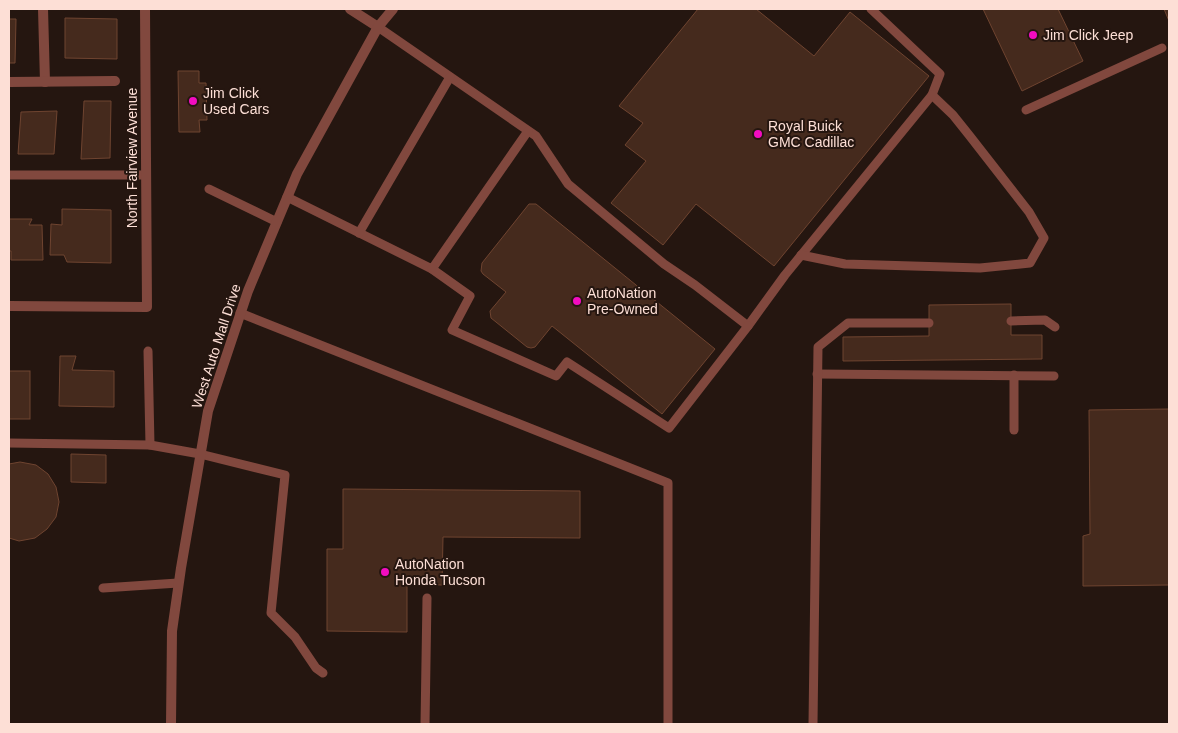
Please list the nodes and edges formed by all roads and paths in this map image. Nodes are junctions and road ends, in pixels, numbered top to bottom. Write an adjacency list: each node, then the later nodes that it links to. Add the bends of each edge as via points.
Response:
1 (44, 9): 10 (street)
2 (145, 9): 16 (street, North Fairview Avenue)
3 (350, 9): 6 (street)
4 (393, 9): 6 (street, West Auto Mall Drive)
5 (871, 9): 12 (lane, via 940,74)
6 (378, 28): 8 (lane); 18 (street, West Auto Mall Drive)
7 (1162, 48): 13 (lane)
8 (450, 77): 14 (lane); 20 (lane)
9 (9, 82): 10 (street)
10 (45, 82): 11 (street)
11 (115, 82)
12 (932, 96): 21 (lane); 21 (lane, via 953,115 1029,212 1044,238 1030,263 980,268 845,264)
13 (1026, 110)
14 (528, 131): 22 (lane); 27 (lane, via 536,136 568,184 664,264)
15 (9, 175): 16 (lane)
16 (145, 175): 23 (street, North Fairview Avenue, via 147,307)
17 (209, 189): 19 (lane)
18 (287, 197): 19 (street, West Auto Mall Drive); 20 (lane)
19 (277, 222): 24 (street, West Auto Mall Drive)
20 (360, 233): 22 (lane)
21 (801, 255): 27 (lane)
22 (432, 269): 27 (lane, via 470,296 452,330 556,376 567,362 669,428)
23 (9, 306)
24 (240, 314): 36 (street, West Auto Mall Drive, via 208,411); 43 (lane, via 668,483)
25 (1011, 321): 28 (lane, via 1045,320)
26 (929, 323): 30 (lane, via 848,323 818,347)
27 (748, 326)
28 (1055, 327)
29 (148, 351): 35 (lane)
30 (817, 374): 31 (lane); 44 (lane)
31 (1014, 376): 32 (lane); 33 (lane)
32 (1054, 376)
33 (1014, 430)
34 (9, 443): 35 (lane)
35 (150, 445): 36 (lane)
36 (200, 454): 37 (street, West Auto Mall Drive); 40 (lane, via 285,475 271,613)
37 (178, 583): 38 (lane); 41 (street, West Auto Mall Drive, via 172,631)
38 (103, 588)
39 (427, 598): 42 (lane)
40 (322, 673)
41 (171, 724)
42 (425, 724)
43 (668, 724)
44 (813, 724)

